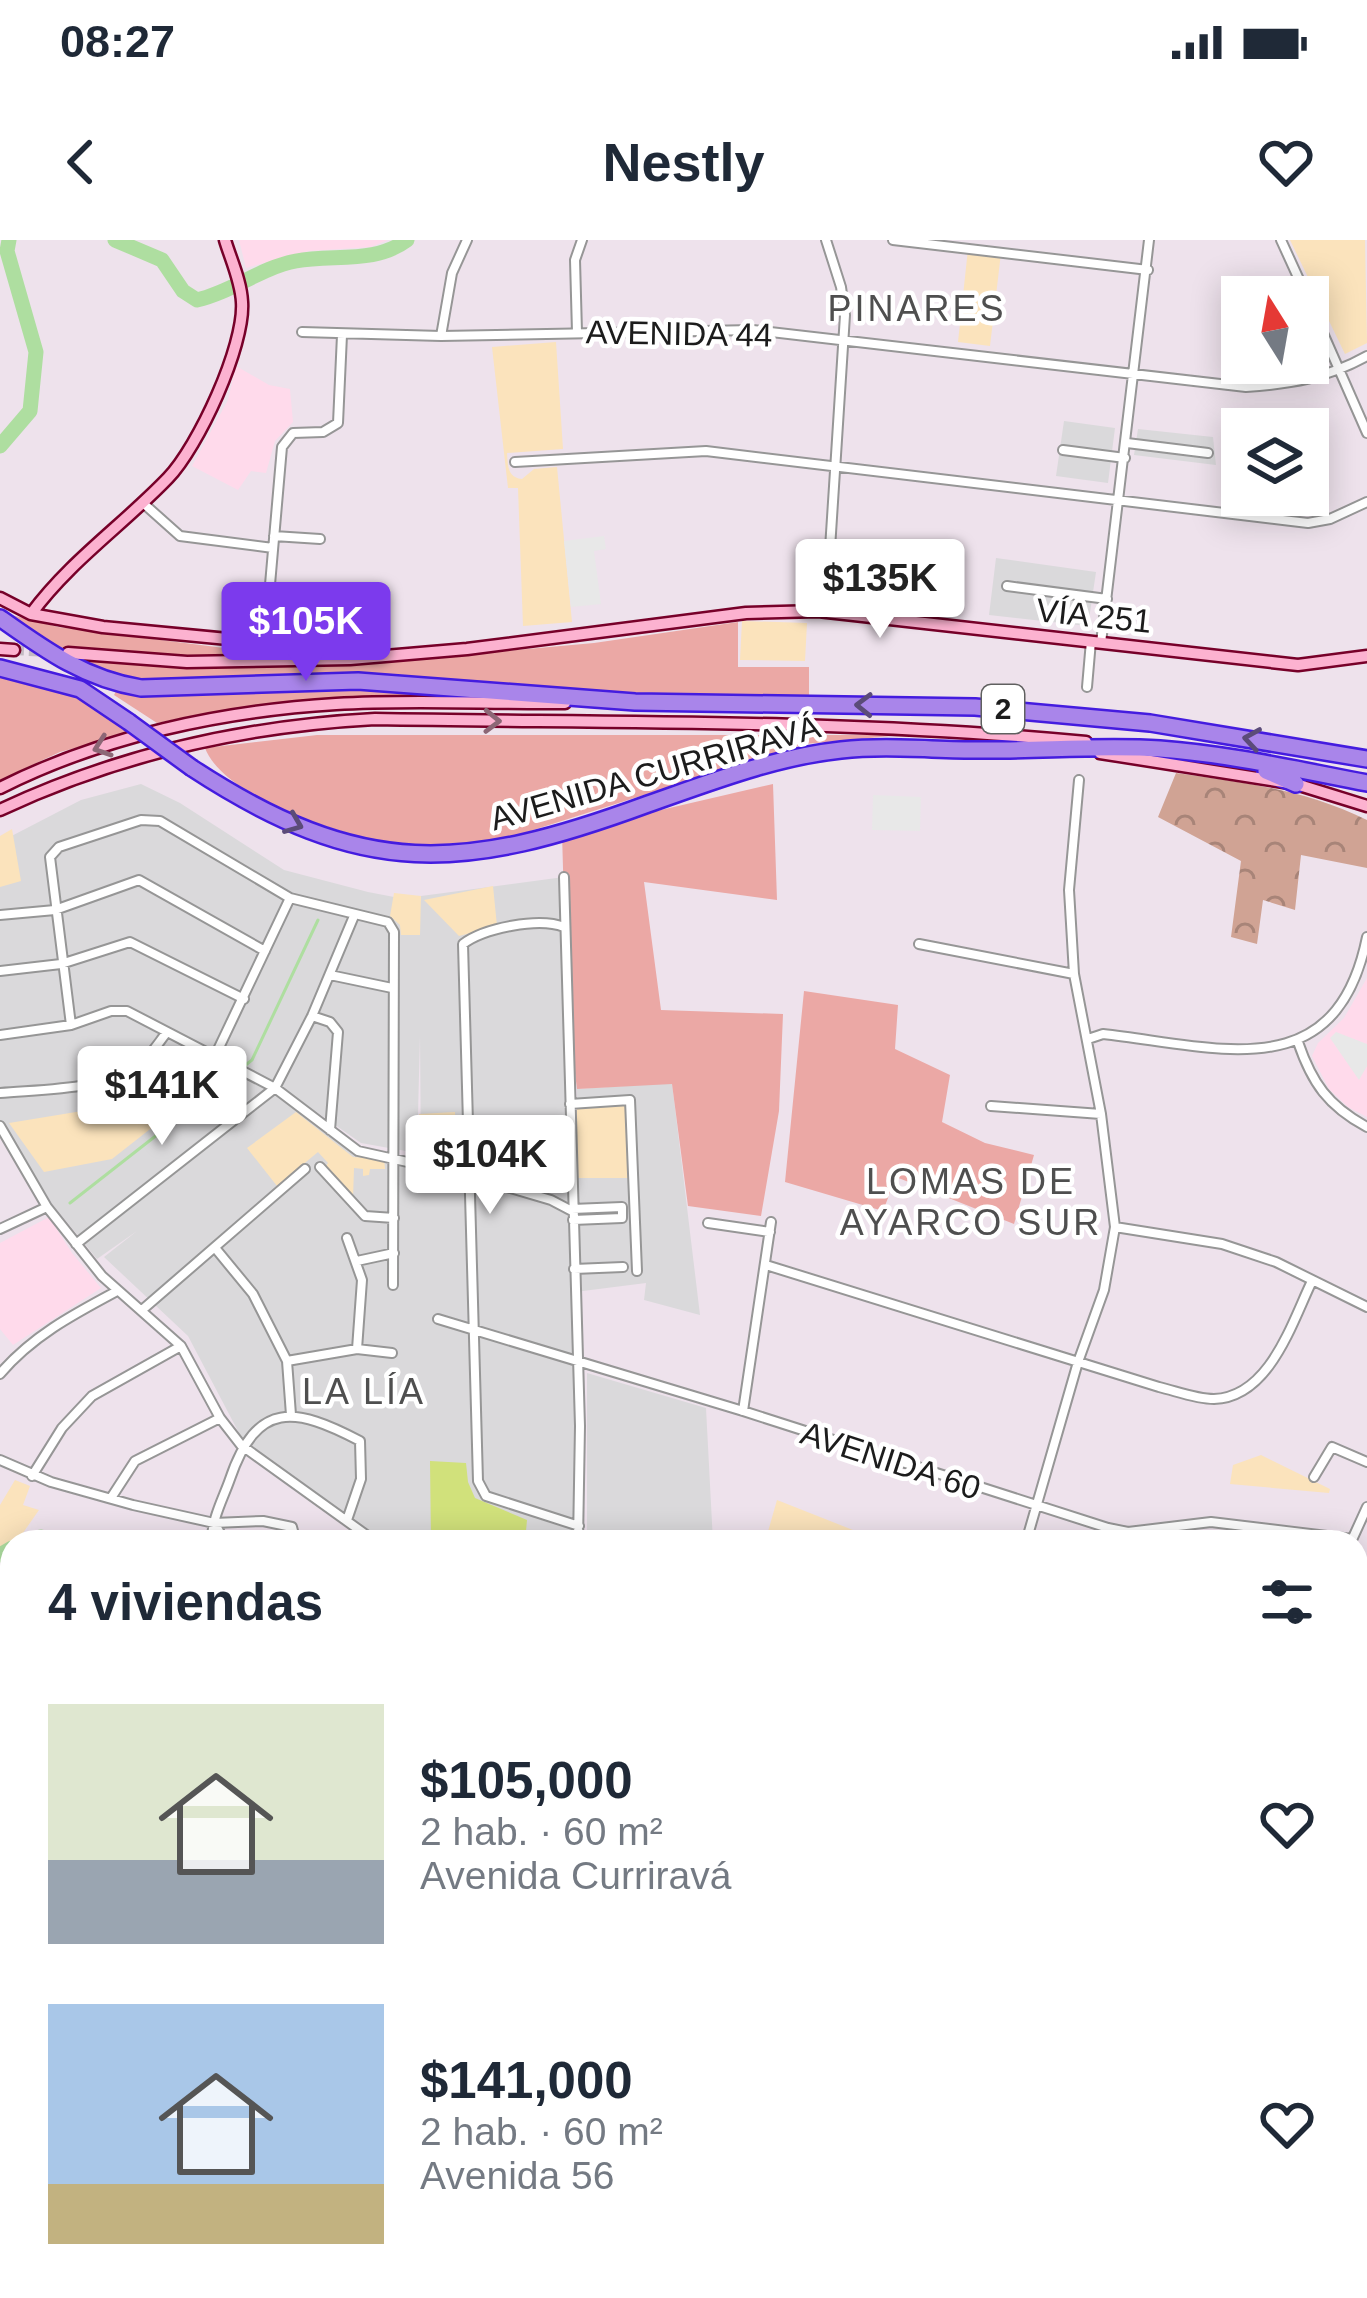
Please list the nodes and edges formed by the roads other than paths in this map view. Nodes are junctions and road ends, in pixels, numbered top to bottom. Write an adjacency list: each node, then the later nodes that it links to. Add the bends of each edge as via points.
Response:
1 (225, 240): 27 (main road, via 238,282 239,328 180,465)
2 (467, 240): 13 (street)
3 (582, 240): 11 (street, via 575,260)
4 (826, 240): 14 (street, via 841,287)
5 (893, 240): 8 (street)
6 (1148, 240): 8 (street)
7 (1281, 240): 9 (street)
8 (1148, 270): 18 (street)
9 (1297, 276)
10 (302, 332): 12 (street, AVENIDA 44)
11 (578, 332): 13 (street, AVENIDA 44); 14 (street, AVENIDA 44, via 754,330)
12 (342, 335): 13 (street, AVENIDA 44); 29 (street, via 338,423 293,433 282,447)
13 (441, 336)
14 (842, 341): 18 (street, AVENIDA 44); 25 (street)
15 (1329, 347): 17 (street)
16 (1367, 356): 17 (street, AVENIDA 44)
17 (1340, 371): 18 (street, AVENIDA 44, via 1246,387); 19 (street)
18 (1132, 376): 20 (street)
19 (1367, 434)
20 (1127, 443): 22 (street); 23 (street)
21 (1063, 450): 23 (street)
22 (1208, 453)
23 (1126, 458): 26 (street)
24 (515, 462): 25 (street, via 706,452)
25 (837, 466): 26 (street); 35 (street)
26 (1118, 501): 28 (street, via 1308,523); 34 (street)
27 (142, 502): 31 (street, via 180,536); 36 (main road)
28 (1367, 502)
29 (274, 536): 30 (street); 31 (street)
30 (320, 538)
31 (273, 548): 38 (street)
32 (1007, 586): 34 (street)
33 (0, 598): 36 (main road, VÍA 251)
34 (1107, 599): 39 (street)
35 (826, 611): 39 (main road, VÍA 251); 43 (main road, VÍA 251)
36 (31, 614): 38 (main road, VÍA 251)
37 (0, 618): 49 (highway, 2, via 81,671 141,688 414,682)
38 (265, 642): 43 (main road, VÍA 251); 45 (main road); 46 (main road)
39 (1096, 642): 44 (main road, VÍA 251, via 1298,665); 48 (street)
40 (0, 650): 41 (main road)
41 (14, 650)
42 (68, 653): 46 (main road, VÍA 251)
43 (386, 655): 45 (main road, VÍA 251)
44 (1367, 656)
45 (316, 661): 46 (main road, VÍA 251)
46 (206, 662)
47 (0, 668): 51 (highway, AVENIDA CURRIRAVÁ, one-way to 51, bridge, via 80,688 240,799 291,824 411,855 506,849 713,781 842,750)
48 (1087, 687)
49 (634, 702): 53 (highway, 2, one-way to 49, via 1150,723 975,707); 57 (main road, one-way to 57, via 277,710 123,740)
50 (1158, 749): 51 (highway, AVENIDA CURRIRAVÁ); 52 (highway, AVENIDA CURRIRAVÁ); 59 (main road, one-way to 50, via 129,759 280,727 375,719 989,734)
51 (1087, 751): 56 (main road)
52 (1235, 759): 55 (highway); 56 (highway)
53 (1367, 759)
54 (1079, 780): 71 (street, via 1069,890)
55 (1367, 783)
56 (1296, 784): 58 (main road)
57 (0, 788)
58 (1367, 806)
59 (0, 810)
60 (564, 877): 65 (street)
61 (290, 898): 62 (street, via 160,821 141,820 58,847 50,857); 64 (street); 68 (street)
62 (56, 910): 63 (street); 68 (street, via 139,880); 69 (street)
63 (0, 915)
64 (354, 916): 72 (street); 73 (street, via 388,922 394,932)
65 (564, 927): 84 (street); 93 (street, via 540,923 463,944)
66 (1367, 937): 80 (street, via 1352,990)
67 (919, 944): 71 (street)
68 (266, 951): 74 (street)
69 (61, 964): 70 (street); 74 (street, via 130,942); 76 (street)
70 (0, 971)
71 (1074, 974): 79 (street)
72 (330, 975): 73 (street); 75 (street)
73 (392, 988): 90 (street)
74 (244, 999): 81 (street)
75 (312, 1016): 82 (street); 88 (street, via 338,1032)
76 (71, 1025): 77 (street, via 119,1010); 78 (street)
77 (167, 1032): 81 (street); 83 (street, via 129,1070)
78 (0, 1035)
79 (1088, 1039): 80 (street, via 1248,1049); 86 (street)
80 (1298, 1042): 87 (street, via 1322,1095)
81 (215, 1056): 82 (street)
82 (275, 1088): 88 (street); 101 (street)
83 (0, 1093)
84 (570, 1104): 95 (street); 108 (street, via 630,1100)
85 (991, 1106): 86 (street)
86 (1101, 1114): 98 (street)
87 (1367, 1127)
88 (330, 1130): 90 (street, via 358,1150)
89 (2, 1133): 94 (street)
90 (392, 1157): 93 (street); 96 (street)
91 (320, 1167): 96 (street, via 364,1216)
92 (305, 1169): 102 (street)
93 (466, 1174): 95 (street); 115 (street)
94 (47, 1207): 99 (street); 101 (street)
95 (572, 1213): 95 (street, via 622,1207 622,1218); 107 (street)
96 (394, 1218): 103 (street)
97 (708, 1223): 105 (street, via 771,1227)
98 (1115, 1227): 109 (street, via 1222,1244); 121 (street)
99 (0, 1229)
100 (347, 1238): 104 (street)
101 (76, 1244): 111 (street)
102 (217, 1249): 113 (street); 119 (street, via 253,1294)
103 (394, 1253): 104 (street); 110 (street)
104 (357, 1261): 117 (street)
105 (766, 1265): 121 (street); 123 (street)
106 (623, 1267): 107 (street)
107 (574, 1269): 120 (street)
108 (637, 1270)
109 (1312, 1281): 112 (street); 121 (street, via 1269,1365 1244,1389 1215,1399)
110 (393, 1285)
111 (117, 1291): 113 (street); 122 (street, via 44,1333)
112 (1367, 1307)
113 (142, 1310): 116 (street)
114 (438, 1319): 115 (street, AVENIDA 60)
115 (473, 1330): 120 (street, AVENIDA 60); 135 (street, via 478,1481 487,1496)
116 (181, 1346): 125 (street); 129 (street, via 92,1396)
117 (358, 1349): 118 (street); 119 (street)
118 (392, 1353)
119 (287, 1361): 124 (street)
120 (577, 1362): 123 (street, AVENIDA 60); 135 (street)
121 (1078, 1363): 132 (street)
122 (0, 1374)
123 (743, 1411): 132 (street, AVENIDA 60)
124 (291, 1415): 126 (street, via 266,1421); 133 (street, via 361,1441 361,1479)
125 (220, 1418): 126 (street); 131 (street, via 135,1461)
126 (241, 1445): 133 (street); 134 (street)
127 (0, 1460): 129 (street)
128 (1367, 1462): 130 (street, via 1332,1447)
129 (32, 1476): 131 (street)
130 (1314, 1477)
131 (111, 1498): 134 (street)
132 (1038, 1508): 142 (street); 143 (street, AVENIDA 60)
133 (347, 1520): 140 (street)
134 (214, 1522): 137 (street); 138 (street); 139 (street)
135 (579, 1526): 141 (street)
136 (1253, 1527): 144 (street, AVENIDA 60, via 1211,1522); 145 (street); 146 (street, AVENIDA 60)
137 (213, 1530)
138 (222, 1530)
139 (293, 1530)
140 (360, 1530)
141 (579, 1530)
142 (1030, 1530)
143 (1120, 1530)
144 (1145, 1530)
145 (1252, 1530)
146 (1274, 1530)
147 (626, 2298): 148 (street)
148 (659, 2298)

